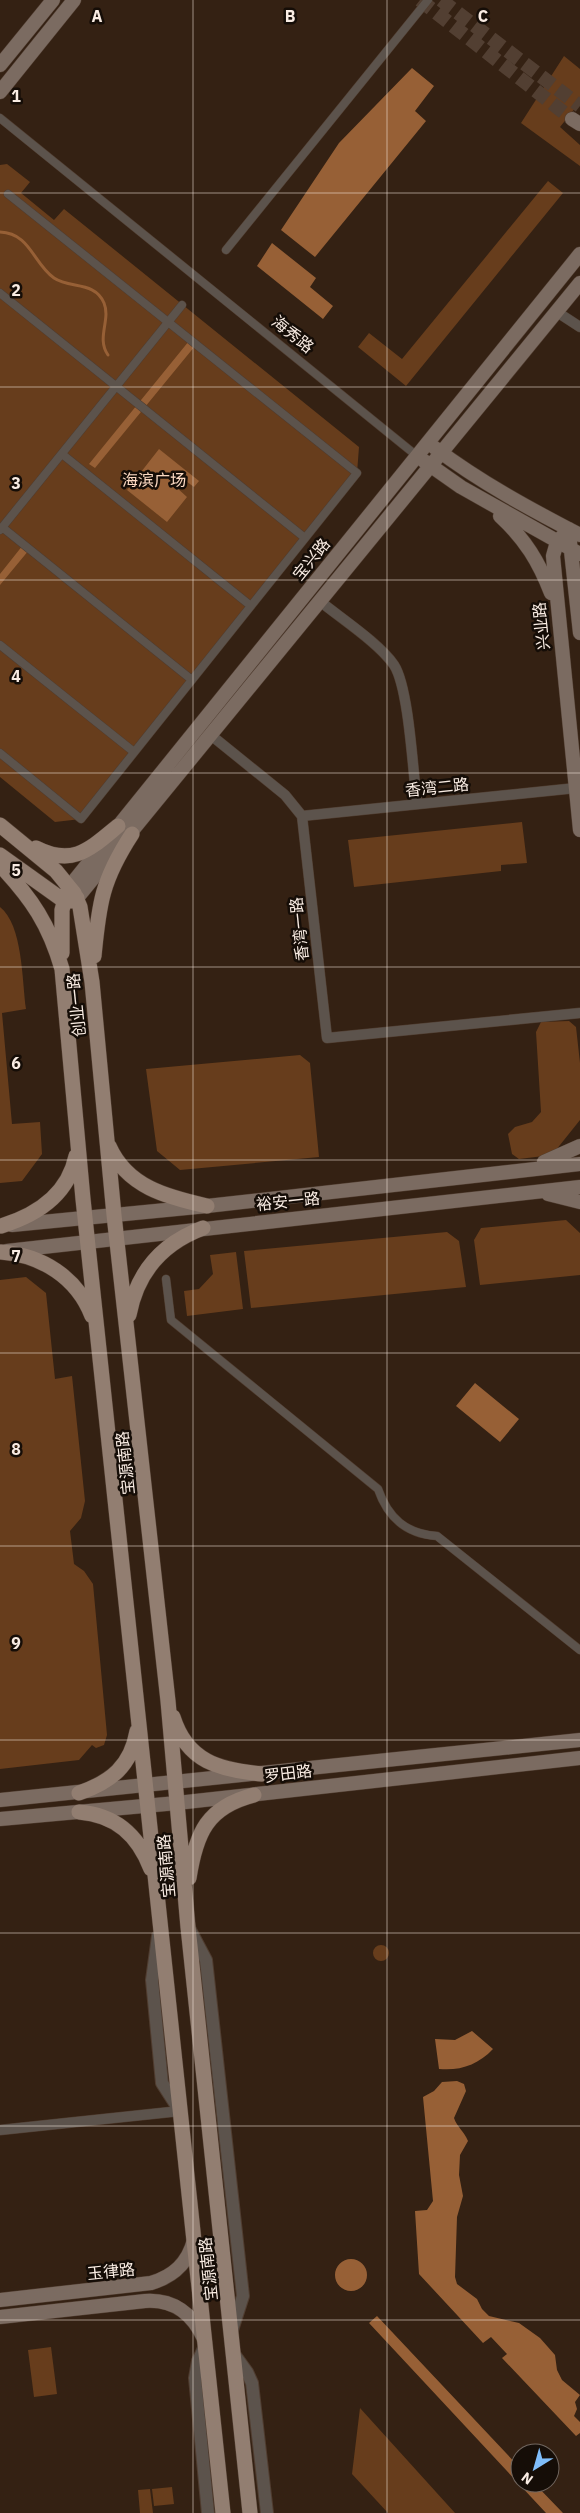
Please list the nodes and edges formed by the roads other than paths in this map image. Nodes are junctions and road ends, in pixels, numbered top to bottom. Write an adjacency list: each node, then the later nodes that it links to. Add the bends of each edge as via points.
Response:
1 (53, 0): 4 (main road)
2 (74, 0): 5 (main road)
3 (428, 0): 8 (street)
4 (0, 65)
5 (0, 92)
6 (0, 118): 20 (street, 海秀路)
7 (8, 194): 14 (street)
8 (226, 250)
9 (580, 254): 17 (main road, 宝兴路)
10 (580, 284): 13 (main road)
11 (0, 293): 16 (street)
12 (182, 305): 14 (street)
13 (557, 312): 15 (street); 18 (main road)
14 (168, 322): 16 (street); 25 (street, via 357,473)
15 (580, 326)
16 (116, 386): 19 (street); 25 (street)
17 (428, 442): 18 (main road); 20 (main road, 宝兴路)
18 (443, 453): 21 (main road); 24 (main road, via 511,497)
19 (62, 454): 23 (street); 29 (street)
20 (417, 456): 21 (main road, 海秀路); 41 (main road, 宝兴路)
21 (431, 467): 22 (main road, 海秀路); 28 (main road)
22 (479, 497): 26 (main road, 海秀路); 30 (main road, via 516,530 529,547)
23 (1, 529): 33 (street)
24 (574, 532): 26 (main road); 27 (main road)
25 (305, 538): 29 (street)
26 (556, 542): 27 (main road, 海秀路); 30 (main road, 兴业路, via 553,556)
27 (575, 552): 31 (main road)
28 (321, 602): 34 (main road); 38 (street, via 382,652 398,671)
29 (251, 606): 33 (street)
30 (557, 609): 37 (main road, 兴业路)
31 (580, 634)
32 (0, 646): 35 (street)
33 (192, 680): 35 (street)
34 (212, 736): 39 (street, via 285,795); 43 (main road)
35 (134, 752): 36 (street, via 81,819)
36 (0, 754)
37 (576, 788): 38 (street, 香湾二路); 42 (main road, 兴业路)
38 (417, 804): 39 (street, 香湾二路)
39 (302, 816): 50 (street, 香湾一路, via 327,1038)
40 (0, 825): 44 (main road)
41 (118, 826): 44 (main road, via 91,848 68,856 46,854); 47 (main road, 宝兴路)
42 (580, 830)
43 (132, 834): 47 (main road); 49 (main road, via 111,868 102,891)
44 (16, 838): 47 (main road)
45 (0, 855): 47 (main road)
46 (0, 865): 48 (main road, 创业一路, via 46,922)
47 (70, 895): 48 (main road); 49 (main road, 创业一路)
48 (62, 969): 53 (main road, 创业一路)
49 (92, 982): 51 (main road, 创业一路)
50 (580, 1013)
51 (106, 1141): 59 (main road, via 121,1167 144,1186 165,1196); 60 (main road, 创业一路)
52 (580, 1146): 55 (main road)
53 (78, 1147): 61 (main road, 创业一路); 62 (main road, via 71,1172 50,1201 32,1215)
54 (580, 1164): 55 (main road, 裕安一路)
55 (526, 1169): 59 (main road, 裕安一路)
56 (580, 1187): 57 (main road, 裕安一路)
57 (525, 1192): 58 (main road); 63 (main road, 裕安一路)
58 (580, 1202)
59 (207, 1206): 60 (main road, 裕安一路)
60 (114, 1215): 61 (main road, 裕安一路); 64 (main road, 宝源南路)
61 (85, 1218): 62 (main road, 裕安一路); 65 (main road, 宝源南路)
62 (1, 1226)
63 (203, 1228): 64 (main road, 裕安一路); 68 (main road, via 166,1247 146,1270 134,1294)
64 (116, 1238): 65 (main road, 裕安一路); 68 (main road, 宝源南路)
65 (88, 1241): 66 (main road, 裕安一路); 69 (main road, 宝源南路)
66 (0, 1252): 69 (main road, via 28,1256 54,1268 83,1298)
67 (166, 1279): 70 (street, via 171,1320 378,1489 390,1514 400,1524 412,1531 437,1536)
68 (128, 1328): 71 (main road, 宝源南路)
69 (98, 1332): 72 (main road, 宝源南路)
70 (580, 1650)
71 (168, 1701): 75 (main road, via 176,1726 195,1753 220,1768); 76 (main road, 宝源南路)
72 (139, 1717): 77 (main road, 宝源南路); 78 (main road, via 132,1750 118,1773 103,1784)
73 (580, 1740): 75 (main road, 罗田路)
74 (580, 1758): 79 (main road, 罗田路)
75 (262, 1774): 76 (main road, 罗田路)
76 (176, 1783): 77 (main road, 罗田路); 81 (main road, 宝源南路)
77 (146, 1786): 78 (main road, 罗田路); 82 (main road, 宝源南路)
78 (79, 1793): 80 (main road, 罗田路)
79 (254, 1795): 81 (main road, 罗田路); 86 (main road, via 225,1805 206,1823 196,1847)
80 (0, 1800)
81 (178, 1803): 82 (main road, 罗田路); 86 (main road, 宝源南路)
82 (148, 1806): 83 (main road, 罗田路); 85 (main road, 宝源南路)
83 (79, 1812): 84 (main road, 罗田路); 85 (main road, via 105,1816 131,1833 148,1860)
84 (0, 1819)
85 (157, 1887): 87 (main road, 宝源南路)
86 (186, 1896): 95 (main road, 宝源南路)
87 (180, 2111): 88 (street); 89 (main road, 宝源南路)
88 (0, 2130)
89 (194, 2229): 90 (main road, 玉律路, via 192,2246 179,2269 158,2281); 94 (main road, 宝源南路)
90 (136, 2286): 91 (main road, 玉律路); 92 (main road, via 143,2292)
91 (0, 2300)
92 (138, 2302): 93 (main road, 玉律路); 94 (main road, 玉律路, via 174,2305 194,2321)
93 (0, 2317)
94 (206, 2342): 96 (street, via 195,2378); 97 (main road, 宝源南路)
95 (234, 2354): 98 (main road, 宝源南路); 99 (street, via 252,2383)
96 (208, 2513)
97 (223, 2513)
98 (250, 2513)
99 (266, 2513)

